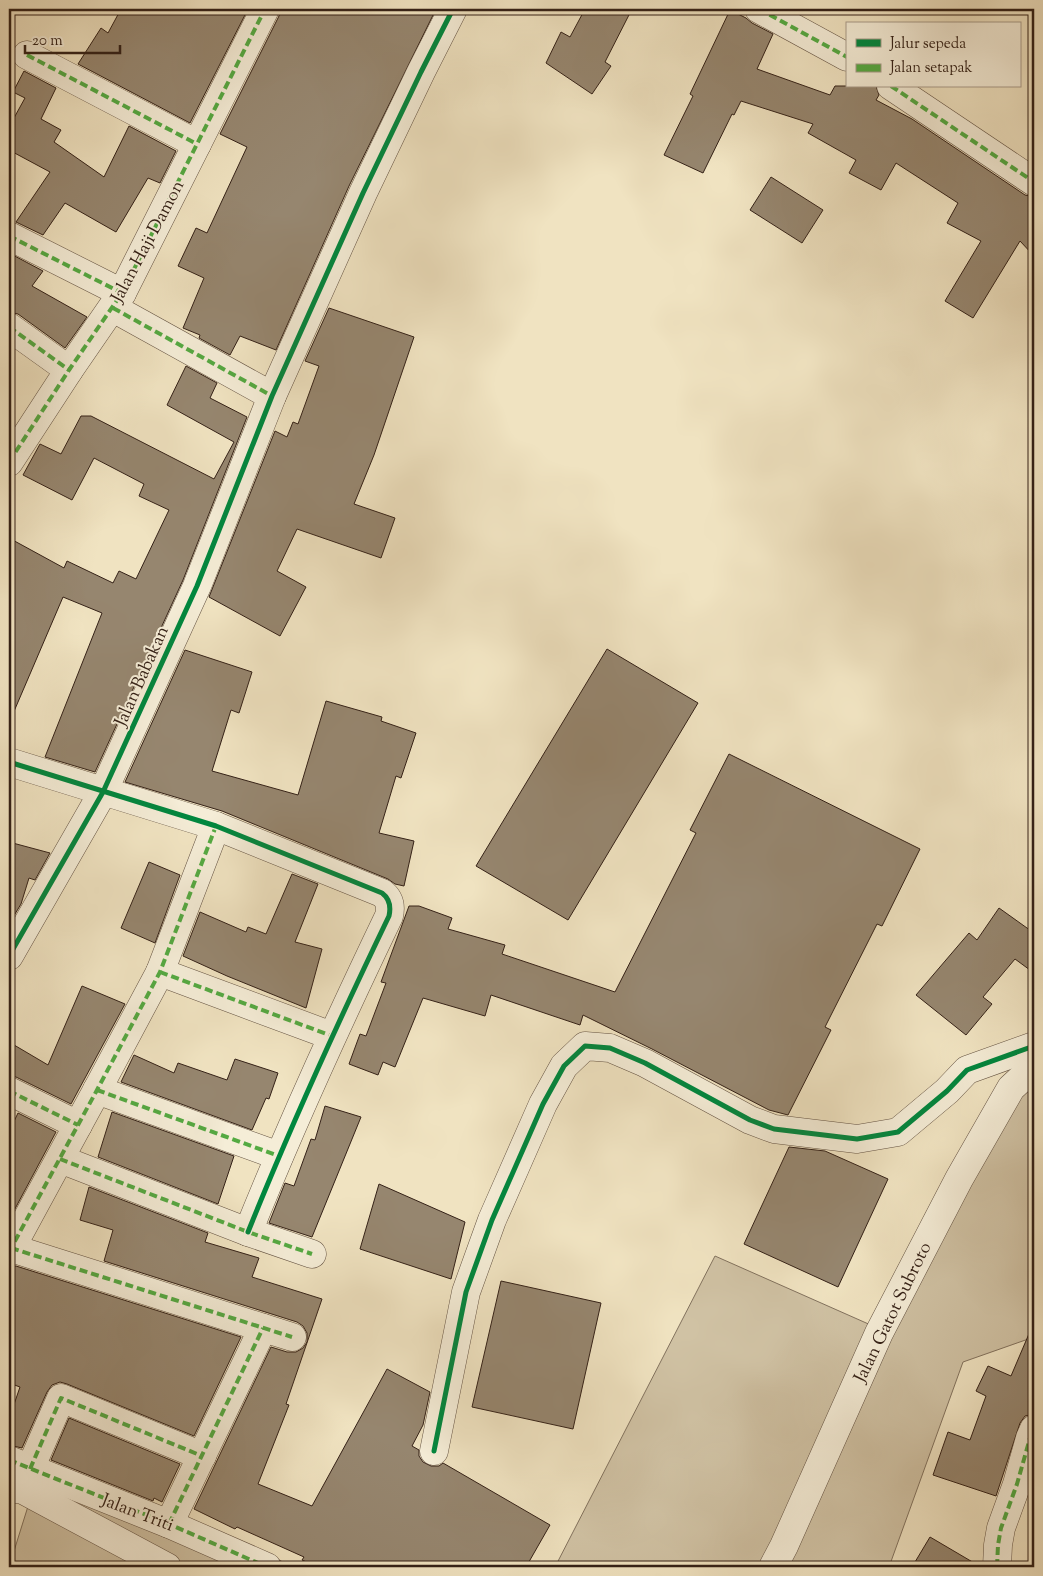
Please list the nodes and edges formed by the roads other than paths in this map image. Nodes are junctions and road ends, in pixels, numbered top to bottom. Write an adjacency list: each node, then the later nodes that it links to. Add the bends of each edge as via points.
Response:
1 (265, 9): 7 (street, Jalan Haji Damon)
2 (453, 9): 13 (street, Jalan Babakan, via 363,193)
3 (759, 9): 5 (street)
4 (28, 56): 7 (street)
5 (846, 56)
6 (894, 88): 8 (street)
7 (197, 144): 10 (street, Jalan Haji Damon)
8 (1034, 182)
9 (9, 236): 10 (street)
10 (118, 300): 12 (street, Jalan Haji Damon); 13 (street)
11 (9, 327): 12 (street)
12 (69, 370): 14 (street, Jalan Haji Damon)
13 (272, 396): 16 (street, Jalan Babakan, via 197,586)
14 (9, 462)
15 (9, 762): 16 (street)
16 (103, 792): 17 (street); 18 (street, Jalan Babakan)
17 (216, 826): 19 (street); 20 (street, via 387,897 389,916)
18 (9, 955)
19 (160, 972): 20 (street); 23 (street)
20 (332, 1036): 26 (street)
21 (1034, 1046): 34 (street, via 967,1070 898,1132 857,1139 774,1129 750,1120 645,1063 610,1048 586,1046 564,1066 543,1104 492,1220 466,1292)
22 (1034, 1072): 41 (street, Jalan Gatot Subroto, via 1011,1088 959,1179 879,1332)
23 (98, 1090): 25 (street); 26 (street)
24 (9, 1091): 25 (street)
25 (78, 1125): 27 (street)
26 (279, 1156): 28 (street)
27 (60, 1159): 28 (street); 29 (street)
28 (248, 1232): 30 (street)
29 (10, 1250): 31 (street)
30 (312, 1254)
31 (263, 1328): 32 (street); 35 (street)
32 (292, 1337)
33 (1034, 1429): 42 (street, via 1001,1528)
34 (434, 1452)
35 (202, 1456): 36 (street, via 61,1398); 38 (street)
36 (19, 1464): 38 (street, Jalan Triti)
37 (9, 1488): 39 (street, via 23,1490)
38 (169, 1524): 40 (street, Jalan Triti)
39 (167, 1567)
40 (267, 1567)
41 (773, 1567)
42 (997, 1567)

